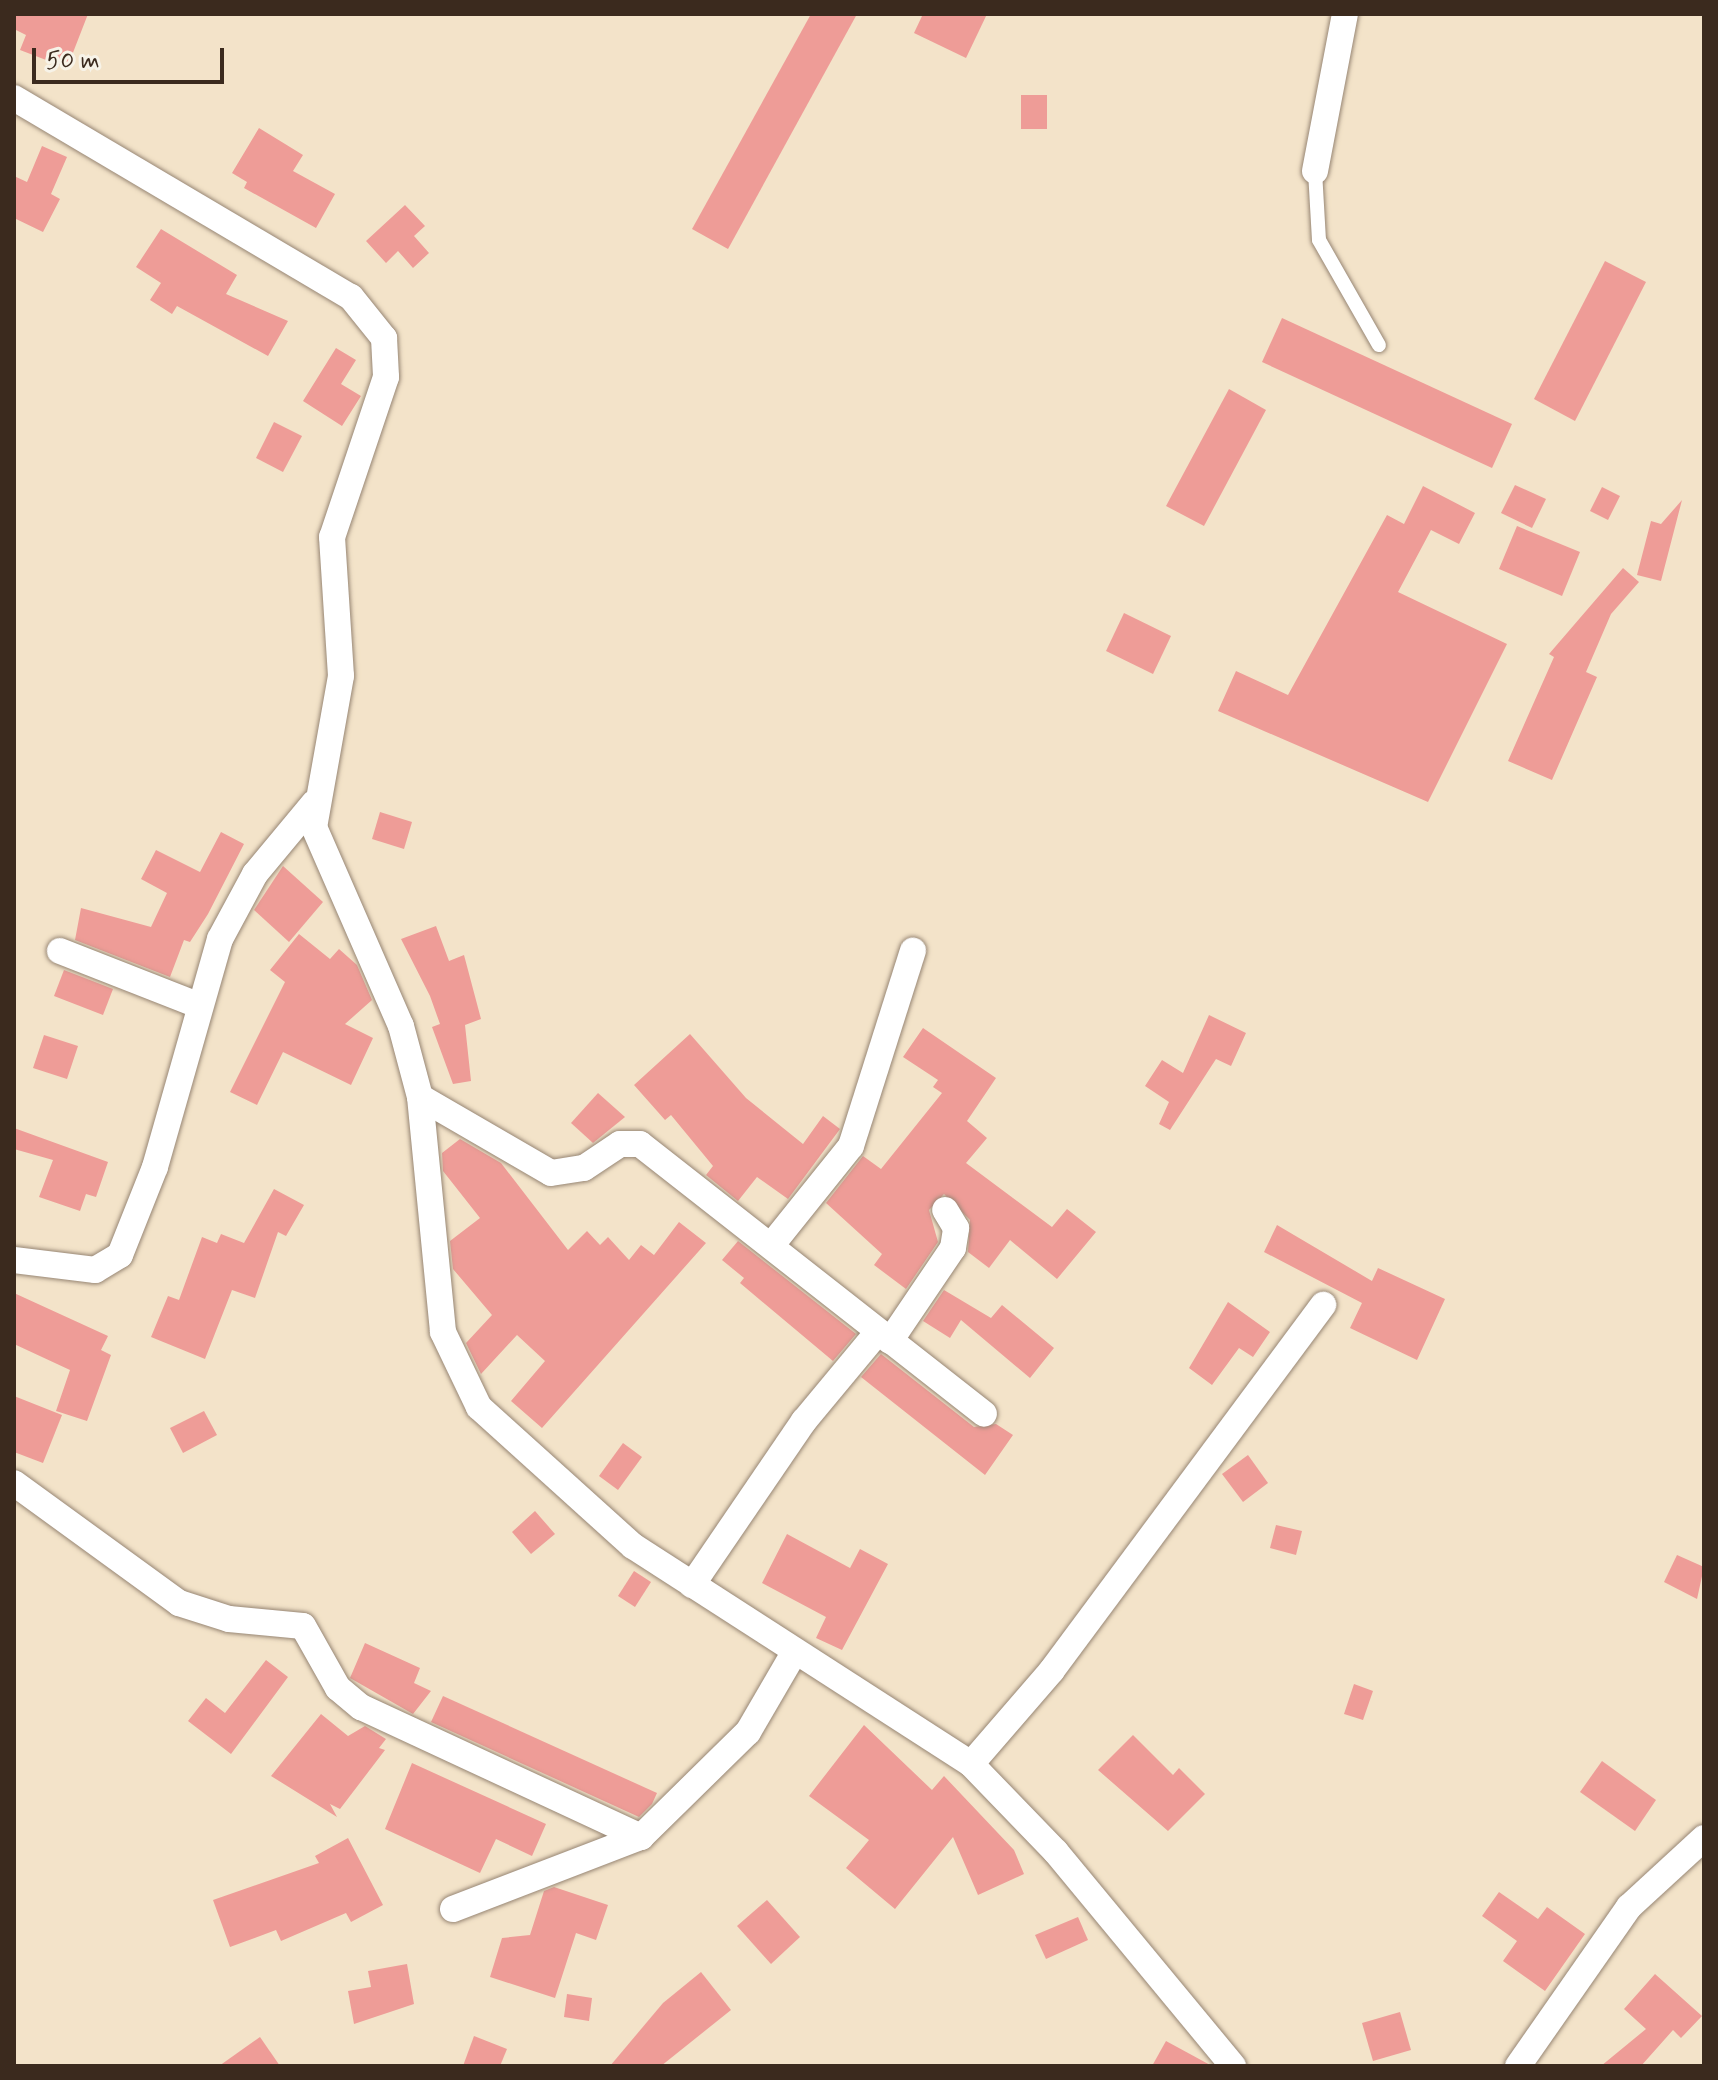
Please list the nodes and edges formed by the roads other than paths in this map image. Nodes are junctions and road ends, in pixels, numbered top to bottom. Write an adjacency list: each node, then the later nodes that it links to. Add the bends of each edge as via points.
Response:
1 (1345, 14): 3 (street)
2 (14, 98): 5 (street, via 351,297 384,338 386,377 332,537 341,676)
3 (1315, 171): 4 (lane, via 1319,240)
4 (1379, 345)
5 (314, 803): 8 (street, via 233,910); 9 (street, via 320,850 401,1026)
6 (60, 951): 8 (street)
7 (913, 951): 11 (street, via 851,1146)
8 (198, 1005): 12 (street, via 155,1167 120,1255 95,1270)
9 (420, 1097): 11 (street, via 551,1173 584,1168 620,1144 640,1144); 17 (street, via 439,1304 453,1362 479,1407 515,1445 633,1546)
10 (945, 1210): 14 (street, via 956,1228 953,1248)
11 (774, 1242): 14 (street)
12 (14, 1260)
13 (1323, 1305): 19 (street, via 1052,1670)
14 (884, 1337): 15 (street); 17 (street, via 804,1421)
15 (984, 1414)
16 (14, 1483): 20 (street, via 179,1603 229,1619 303,1626 338,1688 361,1707)
17 (692, 1585): 18 (street)
18 (794, 1653): 19 (street); 20 (street, via 769,1707)
19 (971, 1764): 23 (street, via 1056,1852)
20 (641, 1837): 22 (street)
21 (1704, 1838): 24 (street, via 1629,1907)
22 (453, 1909)
23 (1233, 2066)
24 (1518, 2066)

